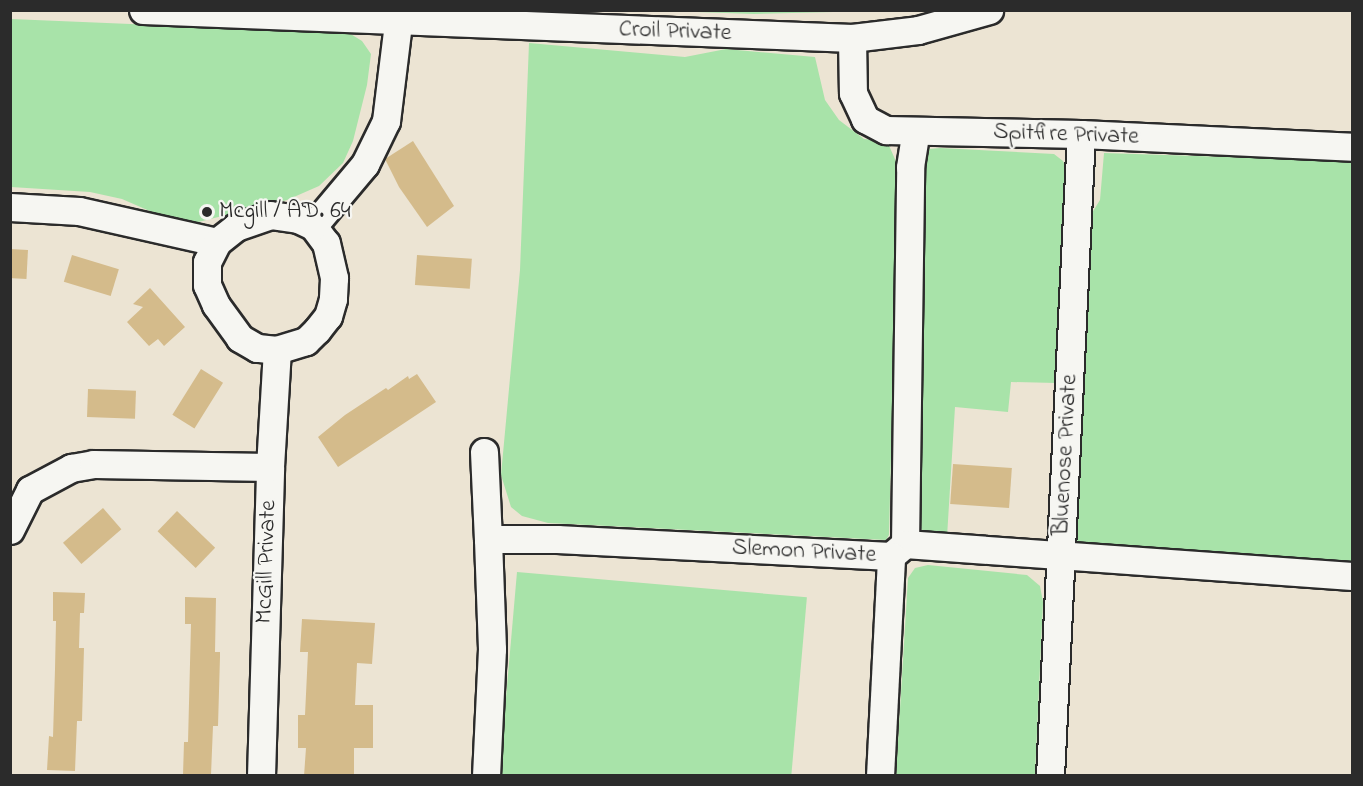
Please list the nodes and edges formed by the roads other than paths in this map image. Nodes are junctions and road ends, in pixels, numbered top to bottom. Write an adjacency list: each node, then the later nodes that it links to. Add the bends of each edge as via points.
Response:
1 (143, 10): 3 (street, Croil Private)
2 (988, 11): 4 (street, Croil Private, via 918,30)
3 (398, 23): 4 (street, Croil Private); 9 (street, via 386,121 365,164)
4 (852, 38): 5 (street, Spitfire Private, via 853,93 865,119 886,130)
5 (916, 131): 6 (street, Spitfire Private); 16 (street, via 910,167)
6 (1081, 134): 7 (street, Spitfire Private); 17 (street, Bluenose Private)
7 (1353, 147)
8 (10, 207): 10 (street, via 79,211)
9 (313, 226): 10 (street, via 270,214 236,227); 11 (street, via 326,243 330,257 333,299 328,316 306,341)
10 (217, 242): 11 (street, via 207,262 207,285 216,305 240,338 257,348)
11 (277, 350): 13 (street, McGill Private)
12 (484, 452): 15 (street)
13 (270, 467): 14 (street, via 93,464 71,468 30,490); 19 (street, McGill Private)
14 (10, 530)
15 (488, 539): 16 (street, Slemon Private); 20 (street, via 492,649)
16 (898, 550): 17 (street, Slemon Private); 21 (street)
17 (1061, 554): 18 (street, Slemon Private); 22 (street, Bluenose Private)
18 (1353, 576)
19 (261, 776)
20 (486, 776)
21 (880, 776)
22 (1050, 776)

